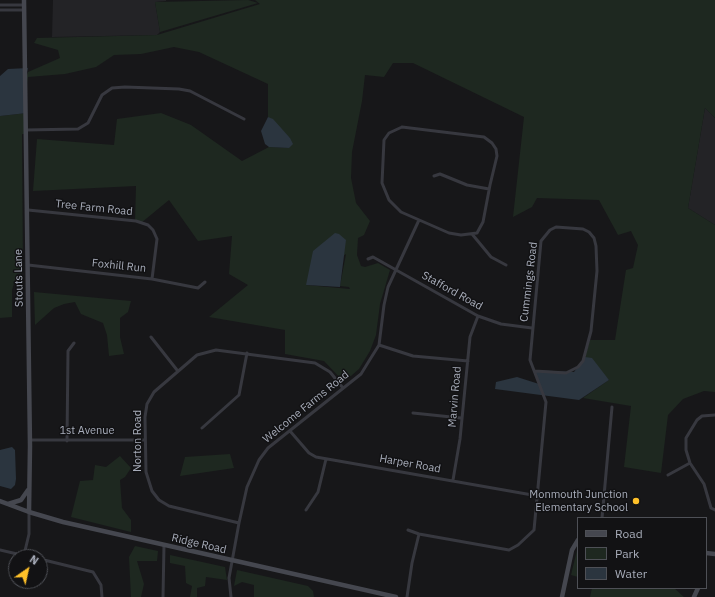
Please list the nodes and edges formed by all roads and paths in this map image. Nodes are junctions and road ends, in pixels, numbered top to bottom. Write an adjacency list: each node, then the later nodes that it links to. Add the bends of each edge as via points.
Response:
1 (24, 2): 2 (street); 4 (street, Stouts Lane)
2 (0, 5)
3 (0, 10): 4 (street)
4 (24, 10): 6 (street, Stouts Lane)
5 (244, 119): 6 (street, via 190,91 125,87 112,88 102,95 88,123 78,129)
6 (26, 130): 9 (street, Stouts Lane)
7 (434, 176): 8 (street, via 440,174 467,185)
8 (489, 189): 10 (street, via 497,156 496,149 484,138 402,127 395,129 384,140 384,192 395,207); 11 (street, via 483,222 477,233)
9 (28, 210): 13 (street, Stouts Lane); 16 (street, Tree Farm Road, via 136,221 148,225 157,239)
10 (419, 220): 11 (street, via 449,232); 15 (street, Welcome Farms Road)
11 (472, 234): 14 (street, via 491,256)
12 (368, 259): 15 (street, Stafford Road, via 373,257)
13 (28, 265): 16 (street, Foxhill Run); 34 (street, Stouts Lane)
14 (506, 265)
15 (397, 270): 18 (street, Stafford Road); 22 (street, Welcome Farms Road, via 388,287)
16 (152, 279): 17 (street, Foxhill Run, via 198,288)
17 (205, 282)
18 (478, 316): 19 (street, Stafford Road, via 501,324); 24 (street, Marvin Road, via 470,338)
19 (532, 328): 26 (street, Cummings Road, via 530,360); 26 (street, Cummings Road, via 541,241 544,235 556,227 583,229 589,232 596,246 597,272 591,331 583,362 578,368 566,373)
20 (151, 336): 25 (street)
21 (74, 343): 35 (street, via 68,351)
22 (379, 345): 24 (street, via 413,356); 27 (street, Welcome Farms Road, via 361,374)
23 (247, 353): 25 (street, Norton Road, via 208,350); 27 (street, Norton Road, via 315,363 330,372); 32 (street, via 239,395)
24 (468, 361): 31 (street, Marvin Road)
25 (177, 370): 36 (street, Norton Road, via 149,399 145,412)
26 (535, 371): 42 (street, Cummings Road, via 546,402)
27 (343, 388): 33 (street, Welcome Farms Road)
28 (612, 407): 48 (street)
29 (412, 413): 31 (street)
30 (715, 415): 38 (street, via 702,416 696,420 688,434 686,450)
31 (461, 418): 40 (street, Marvin Road)
32 (202, 428)
33 (290, 431): 37 (street, Harper Road, via 309,452); 49 (street, Welcome Farms Road, via 268,448 259,460 247,487)
34 (30, 440): 35 (street, 1st Avenue); 41 (street, Stouts Lane)
35 (68, 440): 36 (street, 1st Avenue)
36 (145, 440): 49 (street, Norton Road, via 146,472 152,491 159,500 169,506)
37 (326, 459): 40 (street, Harper Road); 45 (street, via 318,492)
38 (690, 463): 39 (street); 46 (street, via 704,484 708,503)
39 (668, 475)
40 (453, 480): 42 (street, Harper Road)
41 (29, 489): 44 (street, via 21,500); 47 (street, Stouts Lane)
42 (538, 496): 51 (street, Cummings Road, via 534,530 509,550)
43 (0, 501): 44 (street, Ridge Road)
44 (8, 504): 47 (street, Ridge Road)
45 (306, 510)
46 (715, 510)
47 (29, 512): 53 (street, Ridge Road); 54 (street, Stouts Lane, via 29,534)
48 (602, 517)
49 (240, 523): 56 (street, Welcome Farms Road)
50 (408, 530): 51 (street, Cummings Road)
51 (419, 534): 61 (street)
52 (577, 541): 62 (street, via 572,548)
53 (164, 545): 56 (street, Ridge Road); 58 (street)
54 (26, 549)
55 (48, 561): 57 (street, via 93,572 101,585)
56 (232, 561): 59 (street, Welcome Farms Road, via 229,578); 60 (street, Ridge Road)
57 (102, 597)
58 (163, 597)
59 (231, 597)
60 (396, 597)
61 (407, 597)
62 (562, 597)

